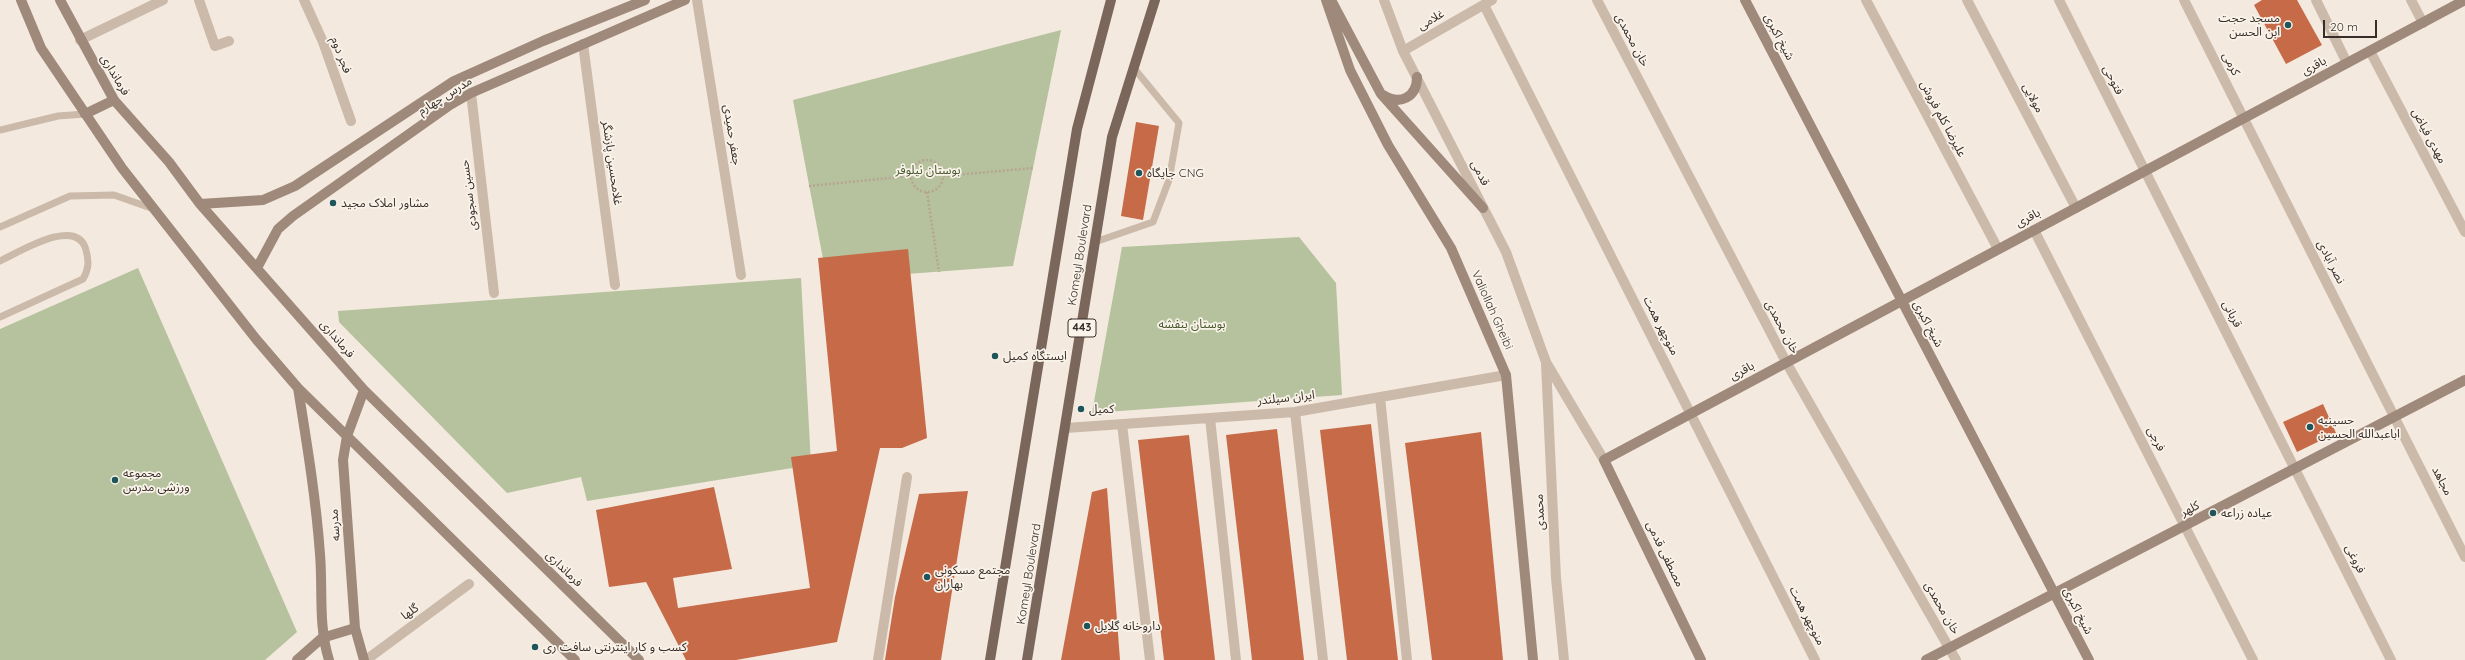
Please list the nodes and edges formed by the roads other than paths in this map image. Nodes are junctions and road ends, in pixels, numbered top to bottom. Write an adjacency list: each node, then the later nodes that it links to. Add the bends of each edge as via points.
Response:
1 (21, 0): 37 (street, via 41,48)
2 (60, 0): 26 (street, فرمانداری)
3 (163, 0): 26 (street)
4 (199, 0): 27 (street, via 215,46)
5 (304, 0): 39 (street, فجر دوم, via 323,42)
6 (645, 0): 24 (street, مدرس چهارم)
7 (685, 0): 28 (street, مدرس چهارم)
8 (697, 0): 53 (street, جعفر حمیدی)
9 (1111, 0): 88 (main road, Komeyl Boulevard, via 1077,130)
10 (1155, 0): 32 (main road, Komeyl Boulevard / 443)
11 (1326, 0): 60 (street, Valiollah Gheibi, via 1350,70 1388,144 1451,248)
12 (1330, 0): 35 (street)
13 (1384, 0): 29 (street, قدمی)
14 (1597, 0): 59 (street, خان محمدی)
15 (1745, 0): 56 (street, شیخ اکبری)
16 (1866, 0): 50 (street, علیرضا کلم فروش)
17 (1967, 0): 45 (street, مولایی)
18 (2059, 0): 41 (street, فتوحی)
19 (2184, 0): 38 (street, کرمی)
20 (2316, 0): 31 (street)
21 (2411, 0): 25 (street)
22 (2465, 0): 25 (street, باقری)
23 (1488, 2): 29 (street, غلامی); 66 (street, منوچهر همت)
24 (626, 4): 42 (street, مدرس چهارم, via 454,81 294,186 276,195 263,200)
25 (2423, 23): 30 (street, باقری)
26 (80, 40): 36 (street, فرمانداری)
27 (229, 41)
28 (583, 44): 34 (street, مدرس چهارم); 54 (street, غلامحسین پازشگر)
29 (1403, 51): 33 (street, قدمی)
30 (2370, 51): 31 (street, باقری); 48 (street, مهدی فیاض)
31 (2347, 63): 38 (street, باقری)
32 (1133, 67): 49 (main road, Komeyl Boulevard / 443, via 1112,137); 49 (lane, via 1179,123 1169,180 1153,222)
33 (1417, 77): 35 (street, via 1414,91 1405,99 1393,100); 44 (street, قدمی)
34 (471, 93): 52 (street, مدرس چهارم, via 450,105 293,216 278,229); 55 (street, حسین سجودی)
35 (1381, 94): 44 (street)
36 (114, 100): 37 (street); 42 (street, فرمانداری, via 169,162)
37 (85, 114): 40 (lane, via 58,116); 43 (street)
38 (2244, 118): 41 (street, باقری); 68 (street, نصر آبادی)
39 (352, 121)
40 (0, 130)
41 (2145, 171): 45 (street, باقری); 73 (street, قربانی)
42 (200, 204): 52 (street, فرمانداری)
43 (151, 208): 46 (lane, via 114,195 70,196); 62 (street)
44 (1483, 208): 58 (street, قدمی, via 1506,252)
45 (2076, 208): 47 (street, باقری)
46 (0, 227)
47 (2034, 230): 50 (street, باقری); 75 (street, فرجی)
48 (2465, 232)
49 (1095, 242): 70 (main road, Komeyl Boulevard / 443)
50 (1998, 249): 56 (street, باقری)
51 (0, 262): 57 (lane, via 54,236 68,234 85,246 88,260 88,271 83,279)
52 (257, 268): 63 (street, فرمانداری)
53 (741, 275)
54 (615, 285)
55 (494, 293)
56 (1902, 301): 59 (street, باقری); 78 (street, شیخ اکبری)
57 (0, 317)
58 (1546, 362): 72 (street); 95 (street, محمدی, via 1556,578)
59 (1786, 362): 66 (street, باقری); 81 (street, خان محمدی)
60 (1506, 375): 64 (street, ایران سیلندر); 94 (street, Valiollah Gheibi)
61 (2465, 380): 68 (street, کلهر)
62 (298, 388): 71 (street); 80 (street, مدرسه, via 317,519)
63 (364, 390): 71 (street, مدرسه); 86 (street, فرمانداری)
64 (1380, 397): 65 (street, ایران سیلندر); 93 (street)
65 (1295, 412): 67 (street, ایران سیلندر); 92 (street)
66 (1690, 413): 72 (street, باقری); 97 (street, منوچهر همت)
67 (1210, 418): 69 (street, ایران سیلندر); 91 (street)
68 (2395, 418): 73 (street, کلهر); 76 (street, مجاهد)
69 (1122, 424): 70 (street, ایران سیلندر); 90 (street)
70 (1066, 428): 89 (main road, Komeyl Boulevard / 443)
71 (347, 436): 79 (street, مدرسه, via 343,460); 85 (street)
72 (1604, 460): 96 (street, مصطفی قدمی)
73 (2295, 469): 75 (street, کلهر); 102 (street, فروغی)
74 (907, 477): 87 (street)
75 (2185, 526): 78 (street, کلهر); 101 (street, فرجی)
76 (2465, 557)
77 (468, 584): 84 (street, گلها)
78 (2054, 594): 81 (street, کلهر); 100 (street, شیخ اکبری)
79 (355, 628): 80 (street); 84 (street, مدرسه)
80 (322, 638): 82 (street); 83 (street, مدرسه)
81 (1950, 648): 98 (street, کلهر); 99 (street, خان محمدی)
82 (297, 660)
83 (329, 660)
84 (365, 660)
85 (575, 660)
86 (639, 660)
87 (878, 660)
88 (990, 660)
89 (1028, 660)
90 (1150, 660)
91 (1236, 660)
92 (1323, 660)
93 (1407, 660)
94 (1533, 660)
95 (1564, 660)
96 (1701, 660)
97 (1815, 660)
98 (1926, 660)
99 (1956, 660)
100 (2089, 660)
101 (2254, 660)
102 (2391, 660)

